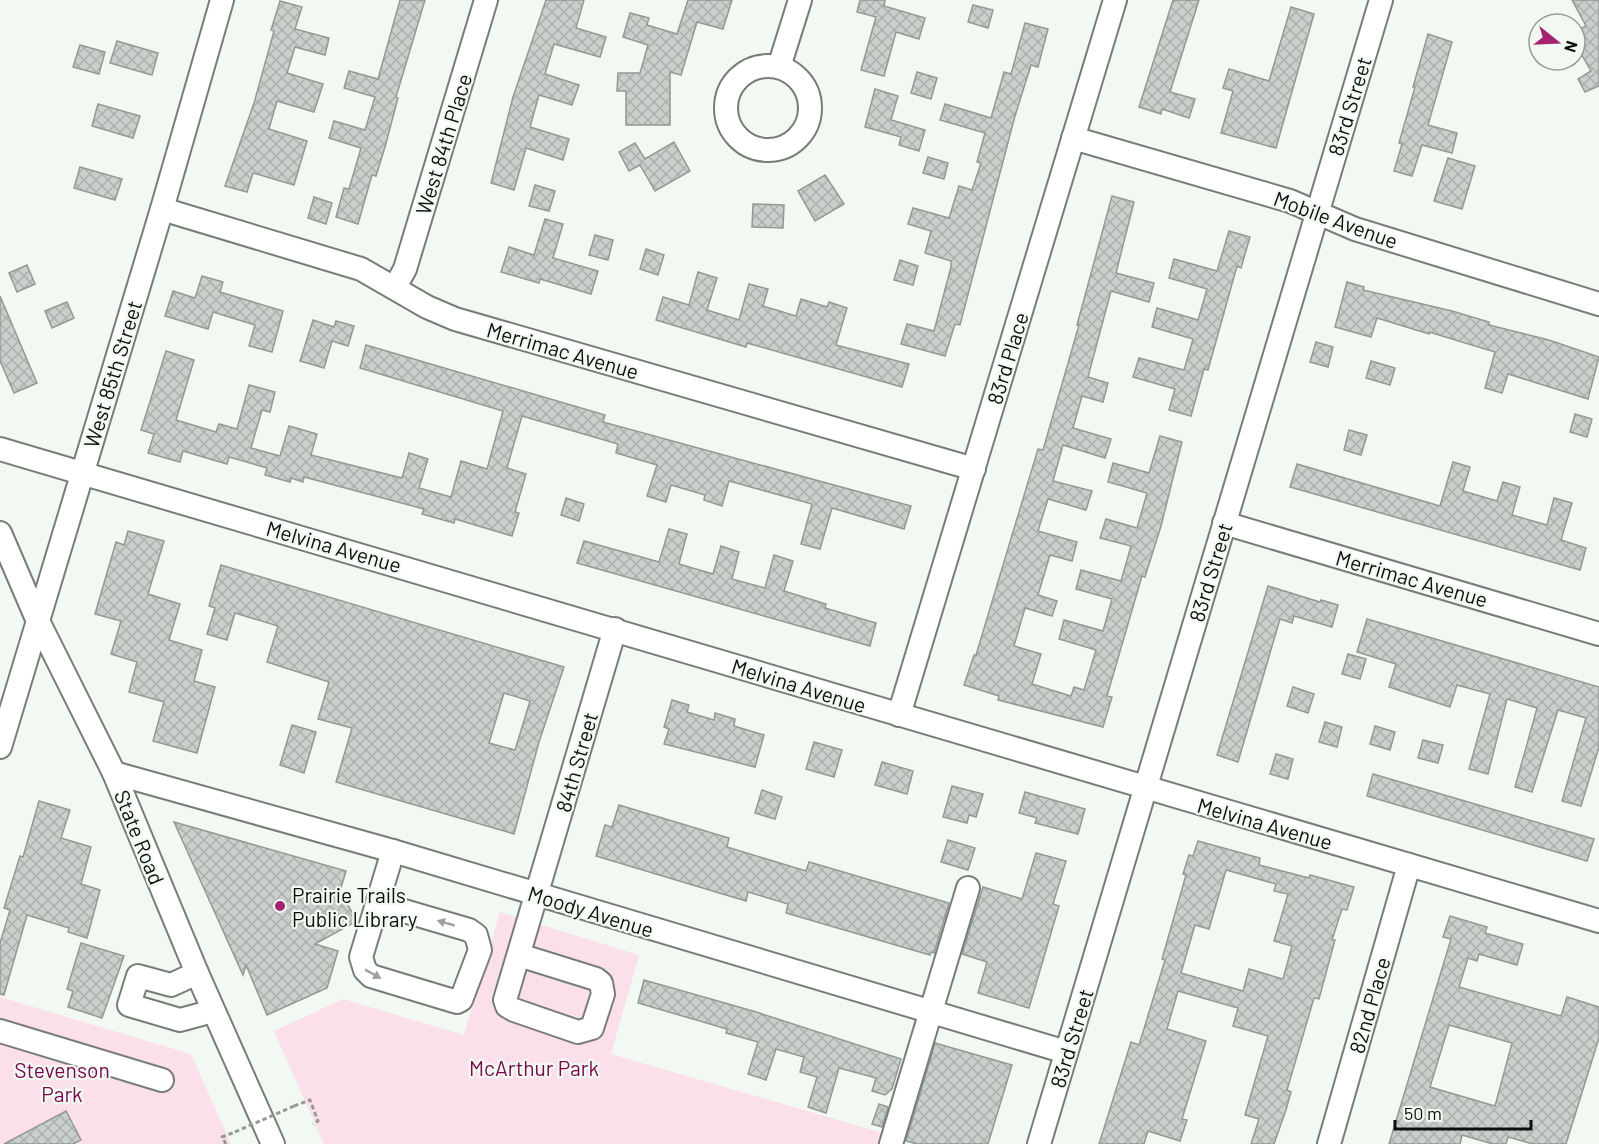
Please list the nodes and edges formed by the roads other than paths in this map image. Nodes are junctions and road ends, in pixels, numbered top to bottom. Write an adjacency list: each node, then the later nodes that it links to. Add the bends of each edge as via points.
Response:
1 (222, 0): 8 (street, West 85th Street)
2 (486, 0): 10 (street, West 84th Place, via 405,269)
3 (800, 0): 6 (street)
4 (1115, 0): 7 (street, 83rd Place)
5 (1381, 0): 9 (street, 83rd Street)
6 (779, 68)
7 (1073, 138): 9 (street, Mobile Avenue, via 1290,201); 13 (street, 83rd Place)
8 (162, 209): 10 (street, Merrimac Avenue, via 361,269); 14 (street, West 85th Street)
9 (1317, 213): 11 (street, Mobile Avenue, via 1355,229); 15 (street, 83rd Street)
10 (395, 286): 13 (street, Merrimac Avenue, via 455,319)
11 (1599, 304)
12 (0, 448): 14 (street, Melvina Avenue)
13 (974, 469): 20 (street, 83rd Place)
14 (81, 473): 17 (street, West 85th Street); 18 (street, Melvina Avenue)
15 (1224, 523): 19 (street, Merrimac Avenue); 23 (street, 83rd Street)
16 (0, 533): 17 (street, State Road)
17 (37, 619): 21 (street, West 85th Street); 22 (street, State Road)
18 (615, 629): 20 (street, Melvina Avenue); 27 (street, 84th Street)
19 (1599, 634)
20 (899, 715): 23 (street, Melvina Avenue)
21 (1, 741)
22 (114, 773): 24 (street, Moody Avenue); 31 (street, State Road)
23 (1145, 788): 25 (street, Melvina Avenue); 37 (street, 83rd Street)
24 (393, 851): 27 (street, Moody Avenue); 28 (street)
25 (1409, 865): 29 (street, Melvina Avenue); 42 (street, 82nd Place)
26 (968, 888): 34 (street)
27 (537, 895): 30 (street, 84th Street); 34 (street, Moody Avenue)
28 (377, 903): 28 (street, one-way to 28, via 361,957 365,970 371,976 461,1000 480,950 476,935)
29 (1599, 921)
30 (519, 955)
31 (197, 973): 32 (street); 33 (street, State Road)
32 (171, 985): 35 (street); 35 (street, via 138,976 129,1005 180,1020)
33 (213, 1011): 35 (street); 39 (street, State Road)
34 (931, 1013): 37 (street, Moody Avenue); 40 (street)
35 (186, 1018)
36 (0, 1031): 38 (street)
37 (1066, 1052): 41 (street, 83rd Street)
38 (162, 1080)
39 (273, 1144)
40 (891, 1144)
41 (1039, 1144)
42 (1329, 1144)

